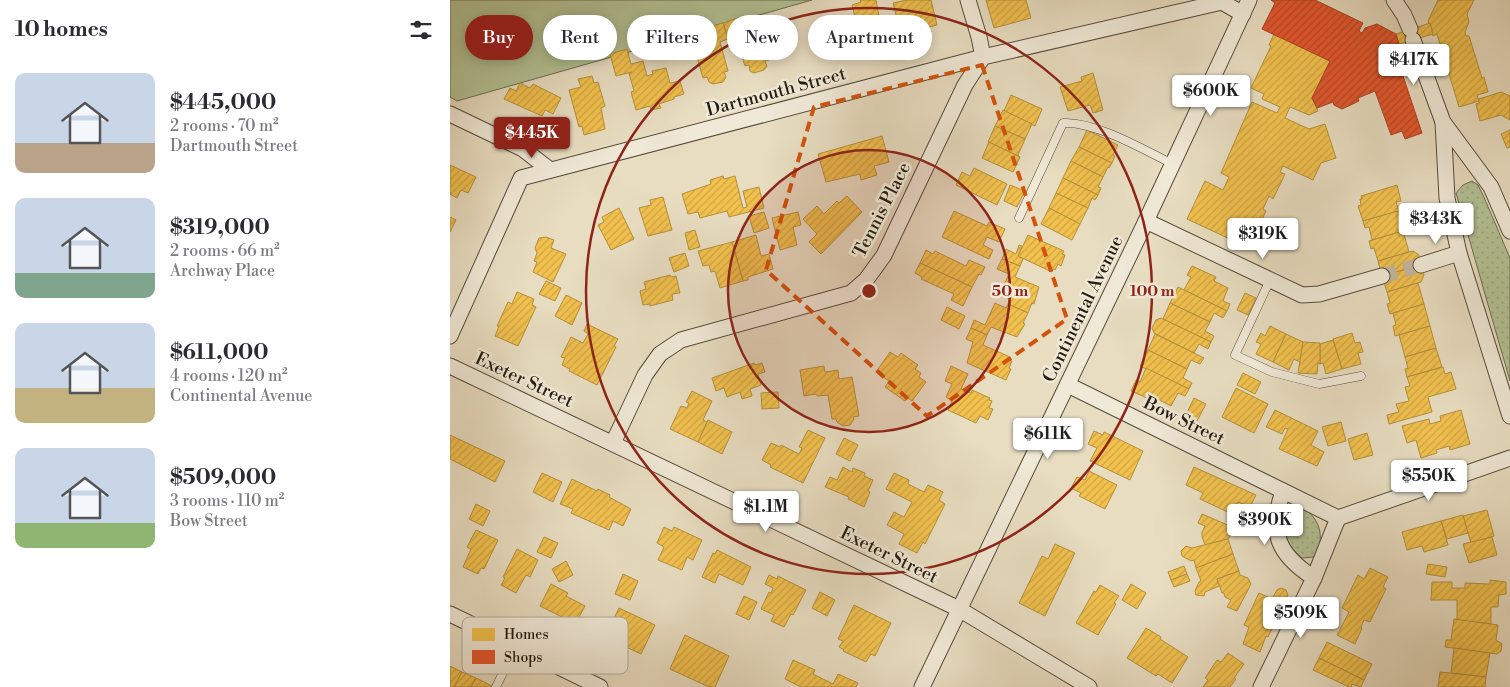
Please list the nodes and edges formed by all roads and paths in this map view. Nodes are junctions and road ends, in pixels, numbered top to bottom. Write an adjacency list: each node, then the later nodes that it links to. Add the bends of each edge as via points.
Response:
1 (968, 0): 5 (street)
2 (1249, 0): 4 (street, Continental Avenue)
3 (1394, 0): 7 (street, via 1404,15)
4 (1242, 14): 5 (street, Dartmouth Street, via 1222,2); 8 (street, Continental Avenue)
5 (983, 57): 9 (street, Dartmouth Street); 22 (street, Tennis Place, via 965,85 884,255 866,280 851,293 681,340 660,354 645,375)
6 (450, 114): 9 (street, via 523,149)
7 (1443, 122): 12 (street, via 1491,187); 13 (street, via 1447,198)
8 (1173, 164): 10 (lane, via 1094,127 1063,123); 11 (street, Continental Avenue)
9 (550, 170): 17 (street, Dartmouth Street, via 521,178)
10 (1019, 218)
11 (1146, 221): 16 (street); 20 (street, Continental Avenue)
12 (1510, 231)
13 (1459, 253): 14 (street); 21 (street)
14 (1422, 265)
15 (1382, 276): 16 (street, via 1319,294 1302,295)
16 (1270, 280): 19 (lane, via 1235,355 1272,372 1319,384)
17 (450, 336)
18 (450, 366): 22 (street, Exeter Street)
19 (1360, 376)
20 (1068, 384): 24 (street, Bow Street); 27 (street, Continental Avenue)
21 (1510, 416)
22 (613, 443): 27 (street, Exeter Street)
23 (1510, 458): 25 (street)
24 (1283, 491): 25 (street, Bow Street); 26 (street, via 1276,511 1281,545 1289,559)
25 (1338, 518): 26 (street)
26 (1314, 578): 36 (street)
27 (959, 609): 34 (street, Continental Avenue); 35 (street, Exeter Street)
28 (450, 614): 29 (street)
29 (462, 620)
30 (502, 674): 32 (lane)
31 (573, 674): 33 (street)
32 (496, 687)
33 (600, 687)
34 (922, 687)
35 (1089, 687)
36 (1261, 687)

